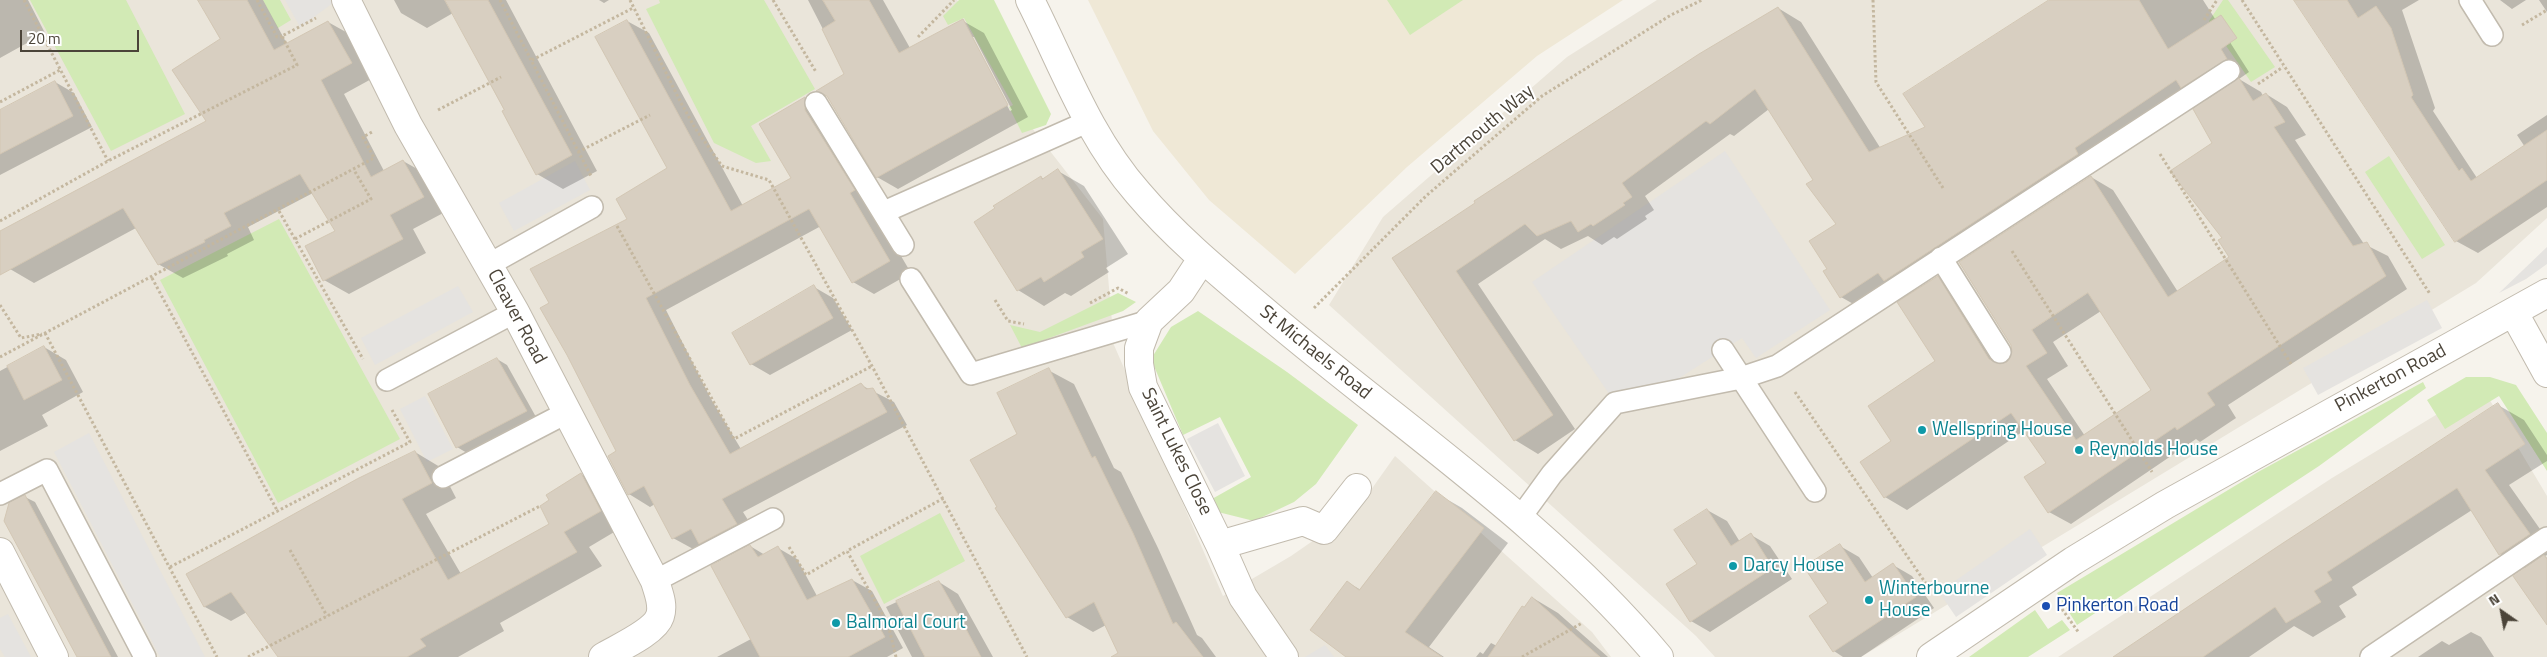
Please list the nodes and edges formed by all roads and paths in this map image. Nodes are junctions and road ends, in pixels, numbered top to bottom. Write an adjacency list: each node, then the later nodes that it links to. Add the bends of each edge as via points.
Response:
1 (24, 0): 20 (path)
2 (258, 0): 17 (path, via 277,37)
3 (500, 0): 19 (path)
4 (630, 0): 14 (path)
5 (773, 0): 24 (path, via 825,87)
6 (954, 0): 18 (path)
7 (1030, 0): 27 (street, St Michaels Road)
8 (1702, 0): 52 (path, Dartmouth Way, via 1670,15 1542,96 1426,196)
9 (1874, 0): 33 (path, via 1876,82)
10 (2217, 0): 15 (path)
11 (2242, 0): 48 (path)
12 (2470, 0): 16 (lane)
13 (347, 1): 17 (path); 26 (street, Cleaver Road)
14 (633, 8): 19 (path); 60 (path, via 695,128 722,166 769,180)
15 (2204, 20)
16 (2492, 35)
17 (282, 36): 30 (path, via 297,65)
18 (918, 37)
19 (532, 60): 29 (path)
20 (60, 70): 23 (path); 30 (path)
21 (2229, 71): 28 (lane)
22 (501, 77): 26 (path)
23 (0, 102)
24 (816, 103): 36 (lane)
25 (650, 115): 29 (path)
26 (406, 120): 31 (path, via 363,137 374,158); 44 (street, Cleaver Road)
27 (1087, 122): 36 (lane); 43 (street, St Michaels Road, via 1137,192)
28 (2142, 126): 42 (lane); 58 (path)
29 (578, 152): 32 (path)
30 (108, 161): 38 (path)
31 (354, 170): 35 (path); 39 (path, via 371,199)
32 (595, 184)
33 (1943, 188)
34 (592, 207): 44 (lane)
35 (279, 210): 39 (path); 45 (path)
36 (884, 212): 40 (lane)
37 (612, 217): 60 (path, via 734,439)
38 (0, 221)
39 (295, 239): 59 (path)
40 (903, 245)
41 (2010, 247): 68 (path)
42 (1941, 258): 56 (lane); 61 (lane)
43 (1202, 259): 53 (street, Saint Lukes Close, via 1181,291); 75 (street, St Michaels Road)
44 (488, 265): 50 (street, Cleaver Road)
45 (152, 278): 54 (path); 74 (path)
46 (911, 279): 53 (lane, via 971,374)
47 (2547, 293): 51 (street, Pinkerton Road)
48 (2430, 294)
49 (0, 306): 54 (path, via 21,338)
50 (515, 312): 64 (lane); 66 (street, Cleaver Road)
51 (2514, 312): 62 (street); 98 (street, Pinkerton Road, via 2165,505 2073,561)
52 (1308, 314)
53 (1149, 321): 78 (street, Saint Lukes Close, via 1139,348 1143,387)
54 (45, 333): 57 (path); 82 (path)
55 (1723, 350): 63 (lane)
56 (2000, 352)
57 (0, 358)
58 (2291, 364)
59 (367, 366)
60 (872, 366): 72 (path)
61 (1778, 366): 63 (lane); 84 (path)
62 (2547, 373)
63 (1741, 378): 70 (lane); 75 (lane, via 1615,403 1552,474)
64 (387, 380)
65 (391, 408): 74 (path, via 410,442)
66 (566, 414): 67 (lane); 83 (street, Cleaver Road)
67 (443, 477)
68 (2156, 479)
69 (1357, 488): 78 (street, via 1324,530 1303,521)
70 (1815, 491)
71 (0, 494): 89 (lane, via 47,470)
72 (944, 498): 80 (path); 94 (path)
73 (540, 506): 85 (path)
74 (278, 512): 82 (path)
75 (1520, 518): 97 (street, St Michaels Road)
76 (773, 519): 80 (path, via 806,575); 83 (lane)
77 (2547, 538): 87 (lane)
78 (1220, 545): 95 (street, Saint Lukes Close, via 1243,598)
79 (290, 550): 85 (path)
80 (846, 551): 93 (path, via 888,624)
81 (0, 552): 88 (street)
82 (170, 567): 90 (path)
83 (655, 581): 92 (street, Cleaver Road, via 661,604 660,616 653,627)
84 (1929, 588)
85 (327, 616): 91 (path)
86 (1589, 618): 96 (path)
87 (2377, 655)
88 (54, 657)
89 (145, 657)
90 (217, 657)
91 (248, 657)
92 (604, 657)
93 (896, 657)
94 (1027, 657)
95 (1284, 657)
96 (1522, 657)
97 (1659, 657)
98 (1931, 657)

